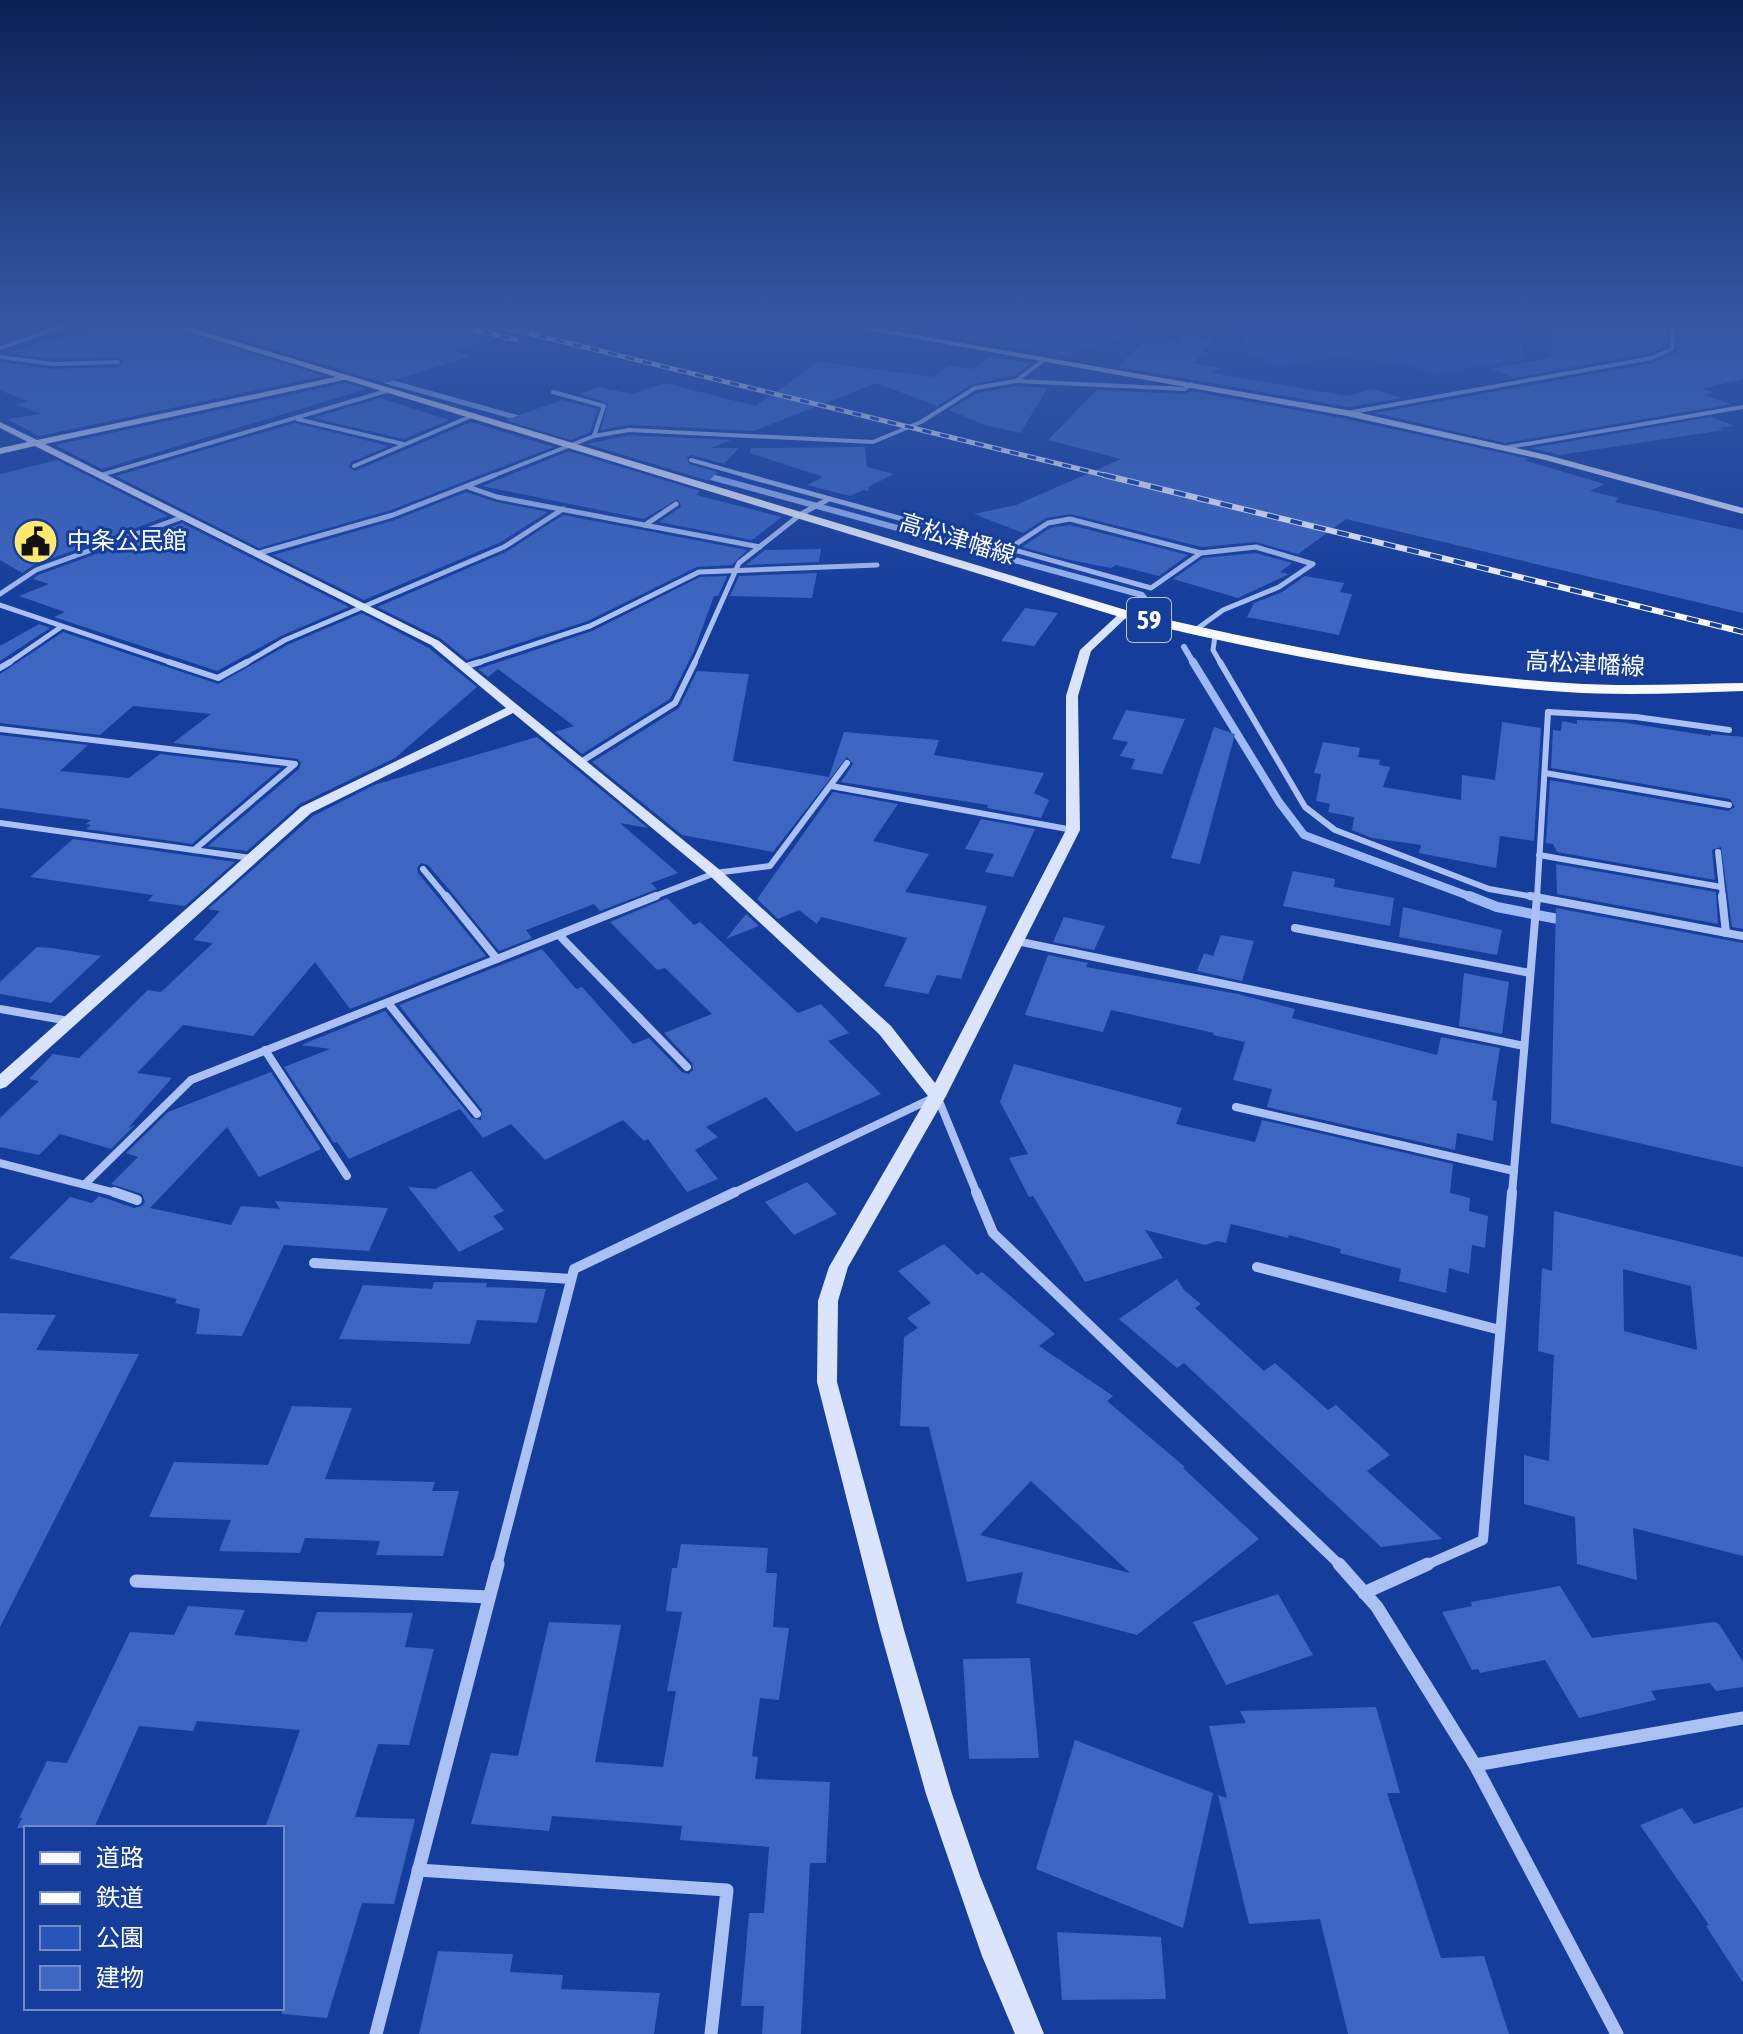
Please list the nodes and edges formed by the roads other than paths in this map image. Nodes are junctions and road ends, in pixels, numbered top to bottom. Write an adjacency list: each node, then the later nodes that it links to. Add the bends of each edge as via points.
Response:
1 (135, 422): 12 (street)
2 (284, 422): 19 (street)
3 (309, 422): 13 (street)
4 (457, 422): 13 (street)
5 (497, 422): 14 (main road, 高松津幡線 / 59)
6 (599, 422): 11 (street)
7 (921, 422): 11 (street, via 873,442 629,430)
8 (1387, 422): 15 (street)
9 (1656, 422): 15 (street)
10 (0, 425): 12 (street)
11 (594, 436): 14 (street)
12 (37, 443): 16 (street); 19 (street)
13 (404, 444): 18 (street)
14 (574, 445): 20 (street); 24 (main road, 高松津幡線 / 59)
15 (1503, 448): 25 (street)
16 (0, 451)
17 (691, 460): 21 (street)
18 (354, 466)
19 (101, 475): 26 (street)
20 (468, 487): 23 (street); 31 (street, via 393,515)
21 (829, 499): 24 (street); 29 (street)
22 (676, 504): 27 (street)
23 (563, 509): 27 (street); 36 (street, via 504,547)
24 (806, 510): 28 (street); 37 (main road, 高松津幡線 / 59)
25 (1743, 511)
26 (183, 517): 31 (street); 34 (street, via 36,570)
27 (645, 525): 28 (street)
28 (760, 547): 33 (street)
29 (1006, 550): 30 (street, via 1048,523 1070,519); 30 (street, via 1151,588)
30 (1201, 553): 39 (street, via 1256,547 1313,564 1279,587 1223,610)
31 (256, 554): 36 (street)
32 (877, 565): 33 (street)
33 (737, 569): 41 (street, via 699,572 590,626); 47 (street, via 675,703)
34 (0, 594)
35 (0, 605): 38 (street)
36 (362, 606): 38 (street, via 285,640 218,678); 41 (street, via 435,643)
37 (1125, 614): 39 (main road, 高松津幡線 / 59); 53 (street, via 1086,650 1072,696)
38 (61, 627): 42 (street)
39 (1194, 631): 40 (main road, 高松津幡線 / 59)
40 (1215, 636): 43 (main road, 高松津幡線 / 59, via 1436,675 1545,686); 61 (street, via 1213,650 1305,807 1335,830)
41 (463, 667): 44 (street)
42 (0, 668)
43 (1743, 687)
44 (513, 709): 47 (street); 57 (street, via 306,810)
45 (0, 729): 54 (street, via 295,764)
46 (1729, 730): 49 (street, via 1548,712)
47 (579, 763): 59 (street)
48 (847, 763): 50 (street)
49 (1545, 773): 51 (street); 56 (street)
50 (831, 786): 53 (street); 59 (street, via 770,866)
51 (1729, 805)
52 (0, 823): 54 (street)
53 (1073, 830): 66 (street)
54 (194, 850): 57 (street)
55 (1718, 852): 60 (street)
56 (1539, 855): 60 (street); 61 (street)
57 (251, 858): 71 (street)
58 (423, 869): 67 (street)
59 (715, 873): 64 (street); 76 (street, via 885,1030)
60 (1721, 887): 63 (street)
61 (1536, 902): 63 (street); 68 (street)
62 (1295, 928): 68 (street)
63 (1726, 933): 65 (street)
64 (559, 935): 67 (street); 74 (street)
65 (1743, 936)
66 (1016, 941): 72 (street); 76 (street)
67 (497, 959): 69 (street)
68 (1530, 973): 72 (street)
69 (388, 1003): 73 (street); 78 (street)
70 (0, 1009): 71 (street)
71 (69, 1021): 75 (street)
72 (1524, 1046): 80 (street)
73 (265, 1050): 81 (street); 82 (street, via 191,1080)
74 (687, 1067)
75 (0, 1083)
76 (937, 1096): 86 (street, via 574,1269); 89 (street, via 993,1233 1199,1427); 96 (street, via 839,1267 828,1301 827,1382 932,1772 970,1888)
77 (1236, 1107): 80 (street)
78 (477, 1114)
79 (0, 1163): 82 (street)
80 (1514, 1171): 87 (street)
81 (347, 1176)
82 (86, 1183): 83 (street)
83 (137, 1200)
84 (314, 1263): 86 (street)
85 (1257, 1267): 87 (street)
86 (571, 1279): 90 (street)
87 (1500, 1330): 89 (street, via 1483,1540)
88 (136, 1581): 90 (street)
89 (1364, 1593): 92 (street)
90 (489, 1597): 93 (street)
91 (1743, 1718): 92 (street)
92 (1475, 1765): 97 (street)
93 (418, 1870): 94 (street); 95 (street, via 727,1890)
94 (376, 2034)
95 (711, 2034)
96 (1030, 2034)
97 (1617, 2034)

